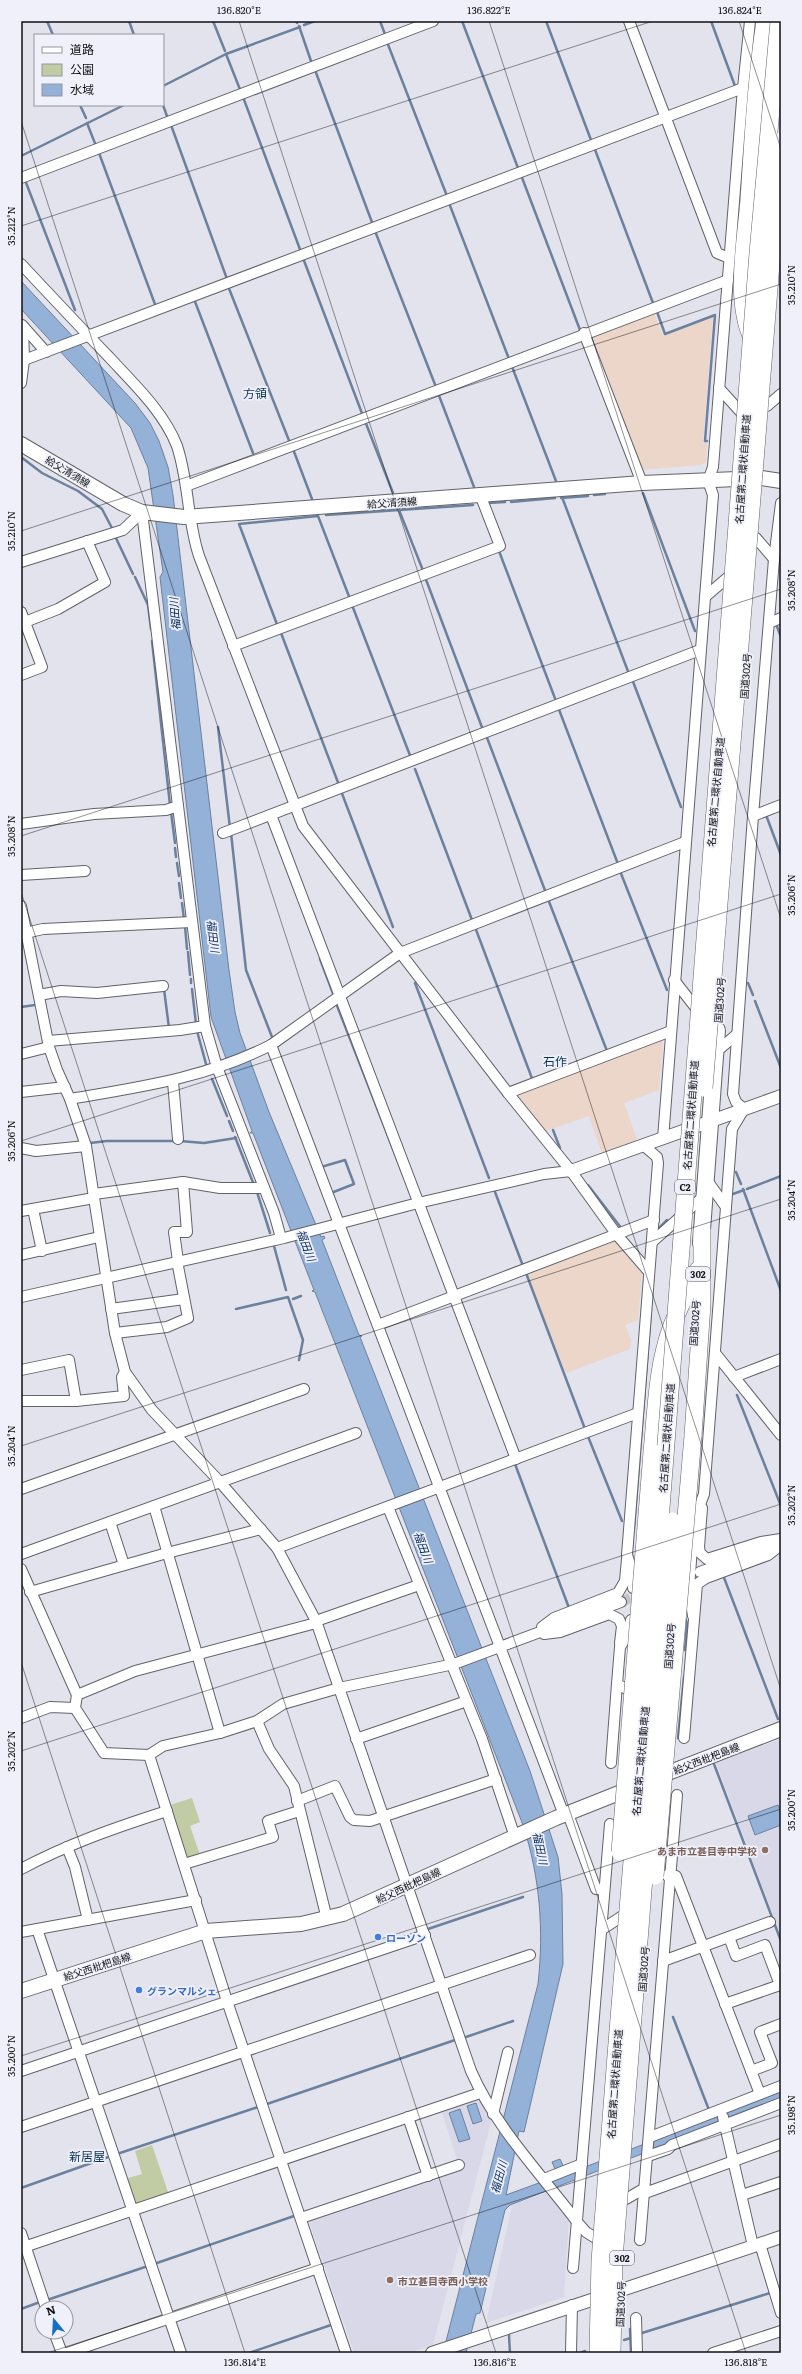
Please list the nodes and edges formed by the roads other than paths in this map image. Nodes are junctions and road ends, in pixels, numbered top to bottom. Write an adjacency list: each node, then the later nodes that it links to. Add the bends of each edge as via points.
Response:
1 (433, 21): 9 (street)
2 (629, 21): 7 (street)
3 (750, 21): 6 (street)
4 (765, 21): 6 (highway)
5 (779, 21): 210 (highway, 名古屋第二環状自動車道 / C2, bridge, via 759,237)
6 (750, 85): 7 (street); 12 (street); 20 (highway, via 744,307 750,333)
7 (665, 117): 12 (street, via 717,253); 17 (street)
8 (781, 141): 214 (highway, 名古屋第二環状自動車道 / C2, bridge, via 702,1110)
9 (21, 178)
10 (781, 221): 11 (highway, 国道302号 / 302)
11 (780, 240): 20 (highway, 国道302号 / 302)
12 (729, 258): 14 (street)
13 (21, 264): 17 (street)
14 (728, 280): 16 (street); 22 (street)
15 (22, 325): 18 (street); 19 (street)
16 (584, 333): 30 (street); 31 (street)
17 (87, 337): 18 (street); 31 (street, via 138,389 168,429 176,445)
18 (47, 352): 19 (street)
19 (24, 360): 21 (street)
20 (768, 374): 24 (highway, 国道302号 / 302)
21 (21, 383)
22 (719, 388): 25 (street); 28 (street, via 713,467)
23 (781, 394): 24 (street)
24 (766, 406): 25 (highway, 国道302号 / 302)
25 (764, 440): 27 (highway, 国道302号 / 302)
26 (21, 444): 34 (main road, 給父清須線, via 106,495)
27 (761, 478): 28 (main road, 給父清須線); 29 (main road, 給父清須線); 36 (highway, 国道302号 / 302)
28 (708, 480): 30 (main road, 給父清須線); 41 (street, via 713,495)
29 (781, 481)
30 (642, 483): 32 (main road, 給父清須線)
31 (186, 486): 35 (street)
32 (481, 496): 35 (main road, 給父清須線); 45 (street, via 500,546)
33 (781, 503): 39 (street)
34 (144, 512): 35 (main road, 給父清須線); 37 (street, via 123,530); 49 (street)
35 (186, 517): 45 (street)
36 (756, 538): 38 (highway, 国道302号 / 302); 39 (street)
37 (87, 541): 40 (street); 43 (street, via 105,582 58,609)
38 (754, 554): 41 (street); 68 (highway, 国道302号 / 302)
39 (774, 559): 44 (street)
40 (21, 562)
41 (705, 596): 46 (street)
42 (781, 618): 44 (street)
43 (23, 619): 47 (street, via 42,667)
44 (769, 622): 52 (street)
45 (233, 646): 50 (street)
46 (700, 650): 50 (street); 55 (street)
47 (21, 675)
48 (781, 805): 52 (street)
49 (178, 806): 53 (street, via 166,810 94,814); 59 (street)
50 (294, 806): 51 (street); 61 (street, via 303,826)
51 (270, 815): 54 (street); 65 (street)
52 (753, 816): 69 (street)
53 (21, 824)
54 (223, 833)
55 (685, 842): 61 (street); 62 (street)
56 (85, 871): 57 (street)
57 (21, 876)
58 (21, 906): 60 (street)
59 (192, 922): 60 (street, via 43,929); 66 (street)
60 (24, 933): 64 (street)
61 (400, 953): 65 (street); 78 (street)
62 (674, 980): 67 (street); 68 (street)
63 (164, 986): 64 (street, via 97,992 61,991)
64 (39, 995): 70 (street)
65 (339, 996): 71 (street); 94 (street)
66 (205, 1026): 70 (street); 74 (street)
67 (671, 1031): 78 (street); 84 (street)
68 (717, 1034): 72 (highway, 国道302号 / 302)
69 (737, 1034): 72 (street); 81 (street, via 733,1094 736,1102)
70 (49, 1044): 73 (street); 76 (street)
71 (271, 1045): 74 (street); 99 (street)
72 (715, 1053): 82 (highway, 国道302号 / 302)
73 (21, 1054)
74 (219, 1067): 75 (street); 91 (street)
75 (173, 1082): 80 (street); 83 (street)
76 (65, 1088): 77 (street); 80 (street)
77 (21, 1092)
78 (508, 1093): 88 (street)
79 (781, 1096): 81 (street)
80 (70, 1099): 86 (street)
81 (744, 1109): 82 (street); 95 (street, via 732,1129)
82 (710, 1121): 84 (street); 89 (highway, 国道302号 / 302)
83 (178, 1139)
84 (663, 1139): 85 (street)
85 (643, 1145): 88 (street); 98 (street, via 657,1157)
86 (86, 1146): 87 (street, via 36,1151); 92 (street)
87 (21, 1148)
88 (571, 1171): 94 (street, via 544,1174); 101 (street)
89 (706, 1179): 93 (highway, 国道302号 / 302); 95 (street)
90 (183, 1182): 91 (street, via 220,1188); 92 (street); 107 (street, via 187,1232 174,1232)
91 (264, 1188): 103 (street)
92 (94, 1196): 96 (street); 102 (street)
93 (704, 1196): 100 (highway, 国道302号 / 302); 104 (street)
94 (418, 1203): 99 (street); 112 (street)
95 (726, 1207): 117 (street)
96 (33, 1208): 97 (street); 105 (street)
97 (21, 1210)
98 (654, 1220): 101 (street); 104 (street)
99 (339, 1223): 103 (street); 115 (street)
100 (702, 1230): 108 (highway, 国道302号 / 302); 214 (highway, bridge, via 702,1304 693,1436 658,1850)
101 (617, 1235): 109 (street); 112 (street)
102 (99, 1237): 105 (street); 110 (street)
103 (283, 1238): 107 (street)
104 (652, 1242): 109 (street)
105 (42, 1250): 106 (street)
106 (21, 1255)
107 (177, 1261): 110 (street); 113 (street)
108 (698, 1270): 158 (highway, 国道302号 / 302); 210 (highway, bridge, via 671,1328 657,1397 620,1848)
109 (649, 1272): 125 (street)
110 (106, 1277): 111 (street); 114 (street)
111 (21, 1296)
112 (454, 1297): 115 (street); 129 (street)
113 (184, 1299): 114 (street); 116 (street, via 188,1318 167,1327)
114 (111, 1309): 116 (street)
115 (378, 1325): 131 (street)
116 (115, 1333): 120 (street)
117 (714, 1353): 121 (street); 133 (street)
118 (781, 1359): 121 (street)
119 (21, 1370): 124 (street, via 69,1360)
120 (126, 1372): 124 (street, via 122,1377 124,1396); 127 (street, via 152,1410)
121 (734, 1377): 128 (street)
122 (304, 1389): 127 (street)
123 (21, 1401): 124 (street)
124 (76, 1401)
125 (638, 1413): 129 (street); 143 (street)
126 (356, 1433): 130 (street)
127 (176, 1434): 130 (street); 132 (street)
128 (781, 1434)
129 (516, 1460): 131 (street)
130 (220, 1482): 134 (street); 137 (street)
131 (438, 1488): 135 (street); 154 (street)
132 (21, 1489)
133 (704, 1494): 138 (street, via 699,1547 702,1557 712,1559 761,1542); 150 (street, via 694,1520 689,1588)
134 (154, 1506): 136 (street); 141 (street)
135 (389, 1507): 140 (street); 147 (street)
136 (110, 1522): 142 (street); 144 (street)
137 (261, 1529): 140 (street); 141 (street)
138 (781, 1540): 146 (street)
139 (781, 1545): 150 (street, via 768,1555 701,1580 695,1589)
140 (277, 1548): 151 (street)
141 (167, 1553): 144 (street); 155 (street)
142 (21, 1554)
143 (627, 1555): 152 (street, via 625,1581 618,1593 554,1618); 153 (street, via 634,1584 630,1631)
144 (124, 1565): 148 (street)
145 (21, 1569): 148 (street)
146 (700, 1572)
147 (419, 1585): 151 (street); 157 (street)
148 (30, 1592): 161 (street)
149 (621, 1602): 152 (street)
150 (693, 1616): 156 (street)
151 (316, 1622): 155 (street); 160 (street)
152 (530, 1635): 153 (street, via 560,1632 609,1614 619,1619 622,1626); 154 (street)
153 (620, 1647): 159 (street)
154 (499, 1649): 157 (street); 180 (street)
155 (197, 1653): 161 (street, via 135,1671); 168 (street)
156 (690, 1659): 158 (street); 170 (street)
157 (452, 1664): 160 (street); 174 (street)
158 (667, 1673): 164 (highway, 国道302号 / 302)
159 (617, 1684): 164 (street); 172 (street)
160 (339, 1688): 166 (street, via 283,1704); 169 (street)
161 (77, 1695): 163 (street)
162 (462, 1703): 169 (street)
163 (75, 1708): 165 (street, via 50,1707); 171 (street, via 104,1753)
164 (664, 1708): 173 (highway, 国道302号 / 302)
165 (21, 1718)
166 (257, 1721): 168 (street); 176 (street, via 269,1749 294,1786)
167 (781, 1729): 173 (main road, 給父西枇杷島線)
168 (220, 1733): 171 (street, via 163,1746)
169 (356, 1738): 179 (street)
170 (684, 1738)
171 (149, 1755): 177 (street)
172 (611, 1763)
173 (659, 1777): 180 (main road, 給父西枇杷島線); 184 (highway, 国道302号 / 302)
174 (496, 1779): 179 (street); 182 (street)
175 (677, 1795): 187 (street)
176 (297, 1801): 178 (street); 179 (street, via 335,1786 350,1817 354,1820 370,1821)
177 (167, 1811): 183 (street); 185 (street)
178 (299, 1811): 185 (street, via 268,1821 273,1837); 192 (street)
179 (384, 1816): 188 (street)
180 (562, 1816): 182 (main road, 給父西枇杷島線); 189 (street, via 596,1889)
181 (610, 1824): 189 (street)
182 (515, 1836): 188 (main road, 給父西枇杷島線)
183 (67, 1847): 186 (street); 193 (street, via 75,1867)
184 (652, 1856): 187 (street); 190 (highway, 国道302号 / 302)
185 (184, 1864): 191 (street)
186 (21, 1869)
187 (670, 1878): 201 (street, via 676,1876); 203 (street)
188 (408, 1885): 192 (main road, 給父西枇杷島線, via 356,1909); 199 (street)
189 (604, 1890): 197 (street)
190 (649, 1899): 197 (street); 238 (highway, 国道302号 / 302)
191 (196, 1900): 193 (street); 196 (street)
192 (327, 1919): 196 (main road, 給父西枇杷島線, via 301,1924)
193 (88, 1920): 195 (street)
194 (770, 1922): 200 (street)
195 (37, 1929): 198 (street); 204 (street)
196 (206, 1930): 204 (main road, 給父西枇杷島線); 207 (street)
197 (601, 1930): 232 (street)
198 (21, 1932)
199 (425, 1935): 205 (street); 207 (street)
200 (729, 1937): 201 (street); 208 (street, via 736,1956 766,1945 780,1985)
201 (703, 1946): 203 (street); 208 (street)
202 (530, 1955): 205 (street)
203 (663, 1961): 226 (street)
204 (55, 1980): 206 (main road, 給父西枇杷島線); 211 (street)
205 (441, 1984): 212 (street); 218 (street)
206 (21, 1991)
207 (228, 2001): 211 (street); 212 (street)
208 (726, 2004): 216 (street)
209 (781, 2024): 216 (street, via 760,2032 772,2063)
210 (617, 2043): 264 (highway, 名古屋第二環状自動車道 / C2, bridge, via 600,2261)
211 (79, 2051): 215 (street); 220 (street)
212 (244, 2051): 220 (street); 230 (street)
213 (508, 2052): 222 (street)
214 (629, 2065): 265 (highway, 名古屋第二環状自動車道 / C2, bridge, via 614,2259)
215 (21, 2071)
216 (752, 2071): 219 (street)
217 (781, 2086): 219 (street)
218 (480, 2093): 222 (street); 223 (street)
219 (760, 2094): 224 (street)
220 (96, 2102): 225 (street); 239 (street)
221 (781, 2103): 224 (street)
222 (494, 2116): 234 (street)
223 (408, 2117): 230 (street); 233 (street)
224 (723, 2117): 226 (street); 228 (street); 229 (street)
225 (21, 2127)
226 (650, 2138): 228 (street)
227 (781, 2144): 229 (street)
228 (648, 2156): 236 (street)
229 (734, 2159): 236 (street); 237 (street)
230 (281, 2160): 239 (street); 240 (street)
231 (459, 2165): 233 (street)
232 (582, 2166): 234 (street); 241 (street)
233 (428, 2176): 240 (street)
234 (545, 2180): 241 (street)
235 (781, 2182): 237 (street)
236 (645, 2190): 238 (street); 244 (street)
237 (742, 2195): 245 (street)
238 (626, 2199): 247 (highway, 国道302号 / 302)
239 (132, 2210): 246 (street); 254 (street)
240 (301, 2218): 248 (street)
241 (578, 2223): 247 (street, via 586,2232); 249 (street)
242 (21, 2233): 246 (street)
243 (781, 2237): 245 (street)
244 (640, 2240)
245 (756, 2245): 250 (street); 253 (street)
246 (23, 2247): 251 (street)
247 (622, 2255): 250 (highway, 国道302号 / 302)
248 (318, 2268): 254 (street); 262 (street)
249 (573, 2268)
250 (619, 2289): 252 (street); 266 (highway, 国道302号 / 302)
251 (43, 2300)
252 (572, 2305): 258 (street); 263 (street)
253 (781, 2313)
254 (169, 2318): 260 (street); 261 (street)
255 (636, 2318): 267 (street)
256 (781, 2332): 268 (street)
257 (57, 2340): 259 (street)
258 (436, 2351)
259 (62, 2353)
260 (66, 2353)
261 (181, 2353)
262 (346, 2353)
263 (571, 2353)
264 (598, 2353)
265 (612, 2353)
266 (618, 2353)
267 (637, 2353)
268 (713, 2353)

